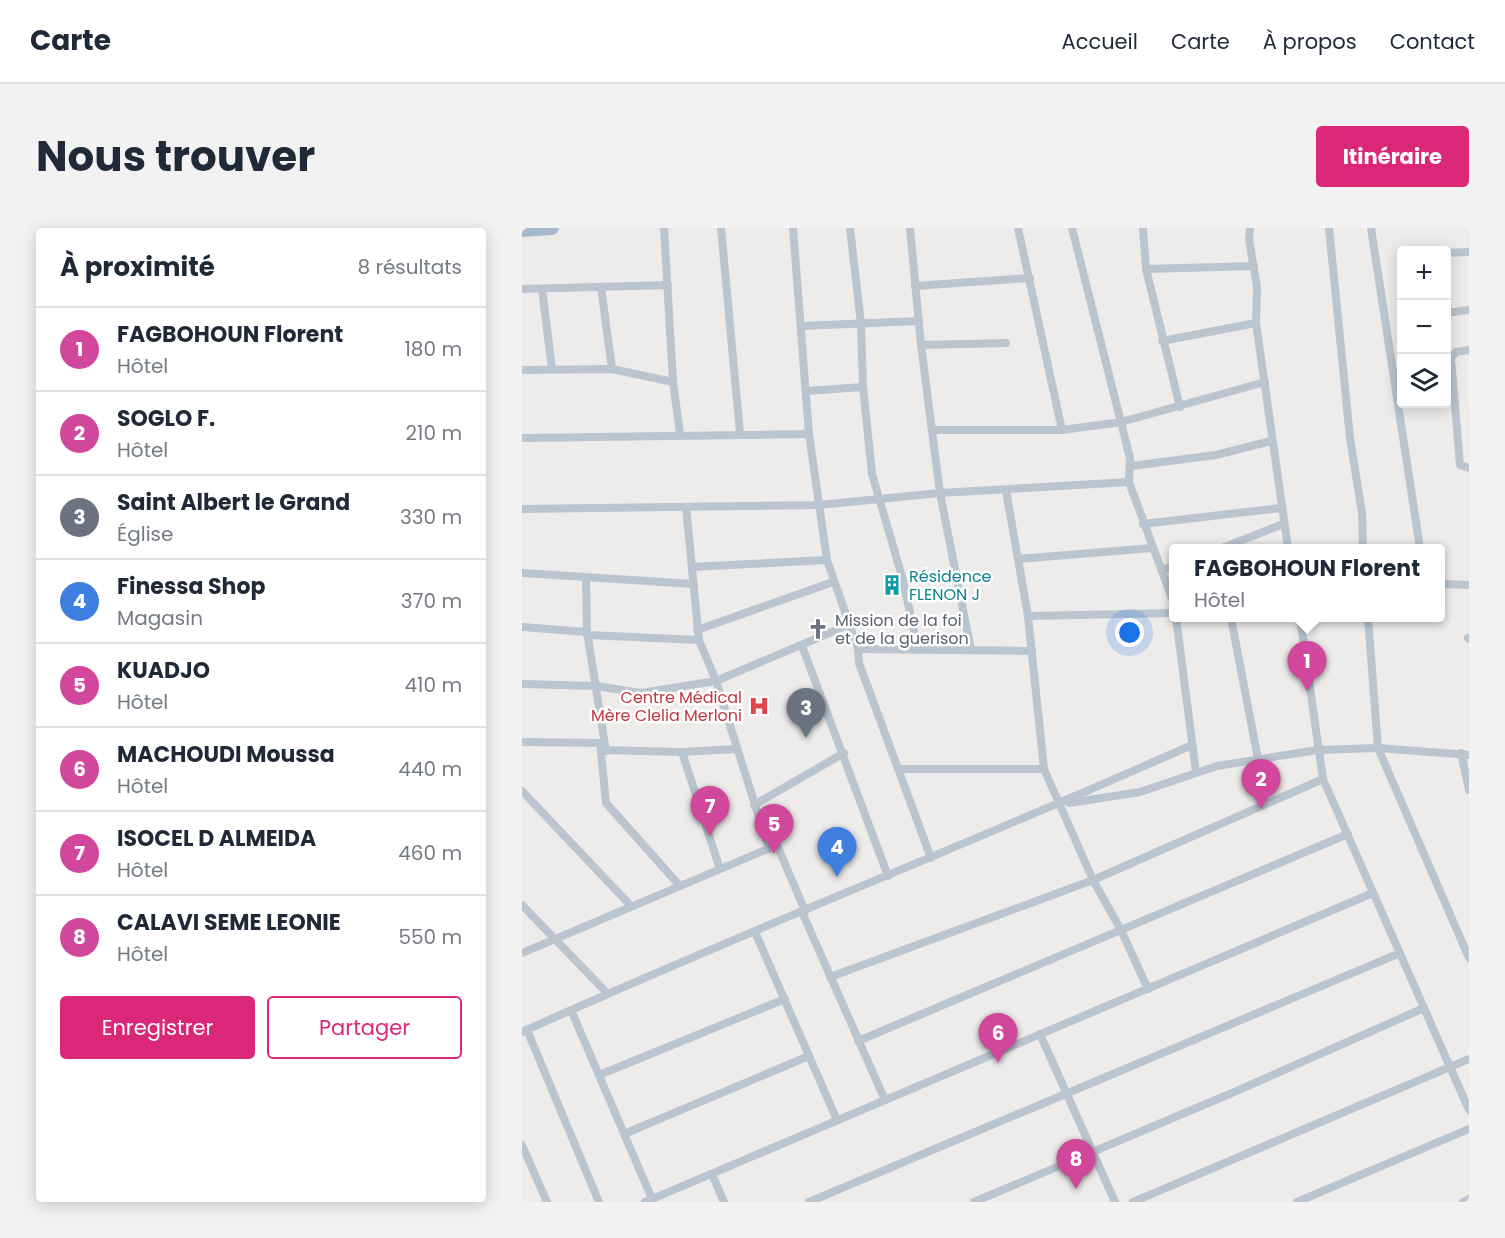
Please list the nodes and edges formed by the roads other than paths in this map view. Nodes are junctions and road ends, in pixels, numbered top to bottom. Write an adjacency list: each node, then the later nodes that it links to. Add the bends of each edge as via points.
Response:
1 (552, 228): 13 (main road)
2 (664, 228): 19 (street)
3 (721, 228): 45 (street)
4 (793, 228): 29 (street)
5 (850, 228): 28 (street)
6 (910, 228): 20 (street)
7 (1018, 228): 18 (street)
8 (1072, 228): 42 (street)
9 (1143, 228): 17 (street)
10 (1250, 228): 16 (street)
11 (1329, 228): 64 (street)
12 (1371, 228): 65 (street)
13 (522, 230)
14 (1469, 252): 15 (street)
15 (1451, 253)
16 (1254, 266): 17 (street); 27 (street)
17 (1146, 269): 30 (street)
18 (1030, 278): 20 (street); 44 (street)
19 (668, 285): 21 (street); 37 (street)
20 (915, 286): 26 (street)
21 (602, 287): 23 (street); 35 (street)
22 (522, 289): 23 (street)
23 (542, 289): 34 (street)
24 (1469, 310): 25 (street)
25 (1451, 312)
26 (919, 321): 28 (street); 32 (street)
27 (1256, 322): 30 (street); 38 (street)
28 (861, 324): 29 (street); 39 (street)
29 (801, 326): 40 (street)
30 (1162, 341): 41 (street)
31 (1006, 343): 32 (street)
32 (921, 345): 43 (street)
33 (1469, 350): 51 (street, via 1456,352 1451,358 1460,465)
34 (552, 369): 35 (street); 36 (street)
35 (612, 369): 37 (street)
36 (522, 370)
37 (673, 382): 46 (street)
38 (1265, 382): 41 (street); 49 (street)
39 (863, 387): 40 (street); 55 (street)
40 (806, 391): 47 (street)
41 (1180, 407): 42 (street)
42 (1121, 422): 44 (street); 50 (street)
43 (932, 430): 44 (street); 54 (street)
44 (1062, 430)
45 (740, 433): 46 (street); 47 (street)
46 (680, 434): 48 (street)
47 (809, 434): 56 (street)
48 (522, 438)
49 (1272, 441): 50 (street, via 1216,455); 58 (street)
50 (1131, 466): 52 (street)
51 (1469, 468)
52 (1129, 482): 53 (street); 60 (street)
53 (1006, 491): 54 (street); 67 (street)
54 (940, 493): 55 (street); 93 (street)
55 (878, 500): 56 (street); 92 (street, via 903,580)
56 (819, 505): 57 (street); 68 (street)
57 (686, 507): 59 (street); 69 (street)
58 (1281, 508): 60 (street); 61 (street)
59 (522, 509)
60 (1143, 524): 66 (street)
61 (1284, 524): 62 (street); 63 (street)
62 (1234, 544)
63 (1287, 544)
64 (1363, 544)
65 (1419, 544)
66 (1152, 548): 67 (street); 71 (street)
67 (1018, 559): 80 (street)
68 (827, 560): 69 (street); 74 (street)
69 (692, 567): 75 (street)
70 (1169, 567): 71 (street)
71 (1161, 570): 78 (street)
72 (522, 573): 73 (street)
73 (586, 579): 75 (street); 88 (street)
74 (833, 582): 85 (street); 87 (street)
75 (694, 584): 87 (street)
76 (1445, 584): 77 (street)
77 (1469, 585)
78 (1169, 593)
79 (1169, 613): 80 (street)
80 (1028, 616): 94 (street)
81 (1177, 622): 99 (street)
82 (1232, 622): 107 (street)
83 (1301, 622): 103 (street)
84 (1368, 622): 101 (street)
85 (848, 625): 90 (street); 91 (street)
86 (522, 627): 88 (street)
87 (697, 630): 89 (street)
88 (587, 633): 89 (street); 97 (street)
89 (699, 640): 95 (street)
90 (802, 646): 95 (street); 105 (street)
91 (858, 649): 92 (street); 108 (street, via 859,663)
92 (918, 650): 93 (street)
93 (972, 650): 94 (street)
94 (1032, 651): 109 (street)
95 (716, 681): 97 (street, via 641,693); 102 (street)
96 (522, 684): 97 (street)
97 (596, 686): 100 (street)
98 (522, 742): 100 (street)
99 (1192, 745): 110 (street); 114 (street)
100 (603, 747): 104 (street); 122 (street, via 606,803)
101 (1378, 748): 103 (street); 106 (street); 132 (street)
102 (737, 749): 104 (street); 115 (street)
103 (1317, 750): 107 (street); 111 (street)
104 (682, 752): 119 (street)
105 (844, 753): 115 (street); 120 (street)
106 (1465, 754): 112 (street)
107 (1258, 759): 110 (street)
108 (898, 769): 109 (street); 118 (street)
109 (1044, 769): 114 (street)
110 (1196, 772): 114 (street, via 1140,792)
111 (1323, 779): 116 (street); 121 (street)
112 (1469, 790)
113 (522, 792): 125 (street)
114 (1060, 804): 118 (street); 121 (street)
115 (754, 805): 117 (street)
116 (1348, 834): 123 (street); 127 (street)
117 (769, 849): 119 (street); 126 (street, via 777,846)
118 (932, 858): 120 (street)
119 (720, 869): 122 (street)
120 (888, 876): 126 (street)
121 (1093, 880): 127 (street); 133 (street)
122 (680, 886): 125 (street)
123 (1373, 893): 131 (street); 134 (street)
124 (522, 905): 129 (street)
125 (631, 906): 129 (street)
126 (804, 911): 128 (street); 133 (street)
127 (1122, 930): 134 (street); 141 (street)
128 (755, 932): 135 (street); 136 (street)
129 (554, 938): 130 (street); 135 (street)
130 (522, 953)
131 (1400, 953): 137 (street); 146 (street)
132 (1469, 958)
133 (830, 977): 141 (street)
134 (1148, 989): 140 (street)
135 (607, 993): 138 (street)
136 (785, 999): 142 (street); 145 (street)
137 (1424, 1008): 144 (street); 153 (street)
138 (571, 1010): 139 (street); 145 (street)
139 (525, 1031): 158 (street)
140 (1040, 1034): 146 (street); 147 (street)
141 (858, 1041): 147 (street)
142 (809, 1056): 149 (street); 151 (street)
143 (1469, 1059): 144 (street)
144 (1449, 1066): 148 (street); 163 (street)
145 (599, 1075): 151 (street)
146 (1067, 1095): 153 (street); 160 (street)
147 (885, 1100): 149 (street)
148 (1469, 1110)
149 (837, 1120): 154 (street)
150 (1469, 1129): 164 (street)
151 (624, 1134): 156 (street)
152 (522, 1145): 157 (street)
153 (1092, 1152): 161 (street); 162 (street)
154 (712, 1174): 156 (street); 159 (street)
155 (1469, 1199): 165 (street)
156 (648, 1200)
157 (547, 1202)
158 (599, 1202)
159 (724, 1202)
160 (809, 1202)
161 (974, 1202)
162 (1115, 1202)
163 (1132, 1202)
164 (1297, 1202)
165 (1463, 1202)

